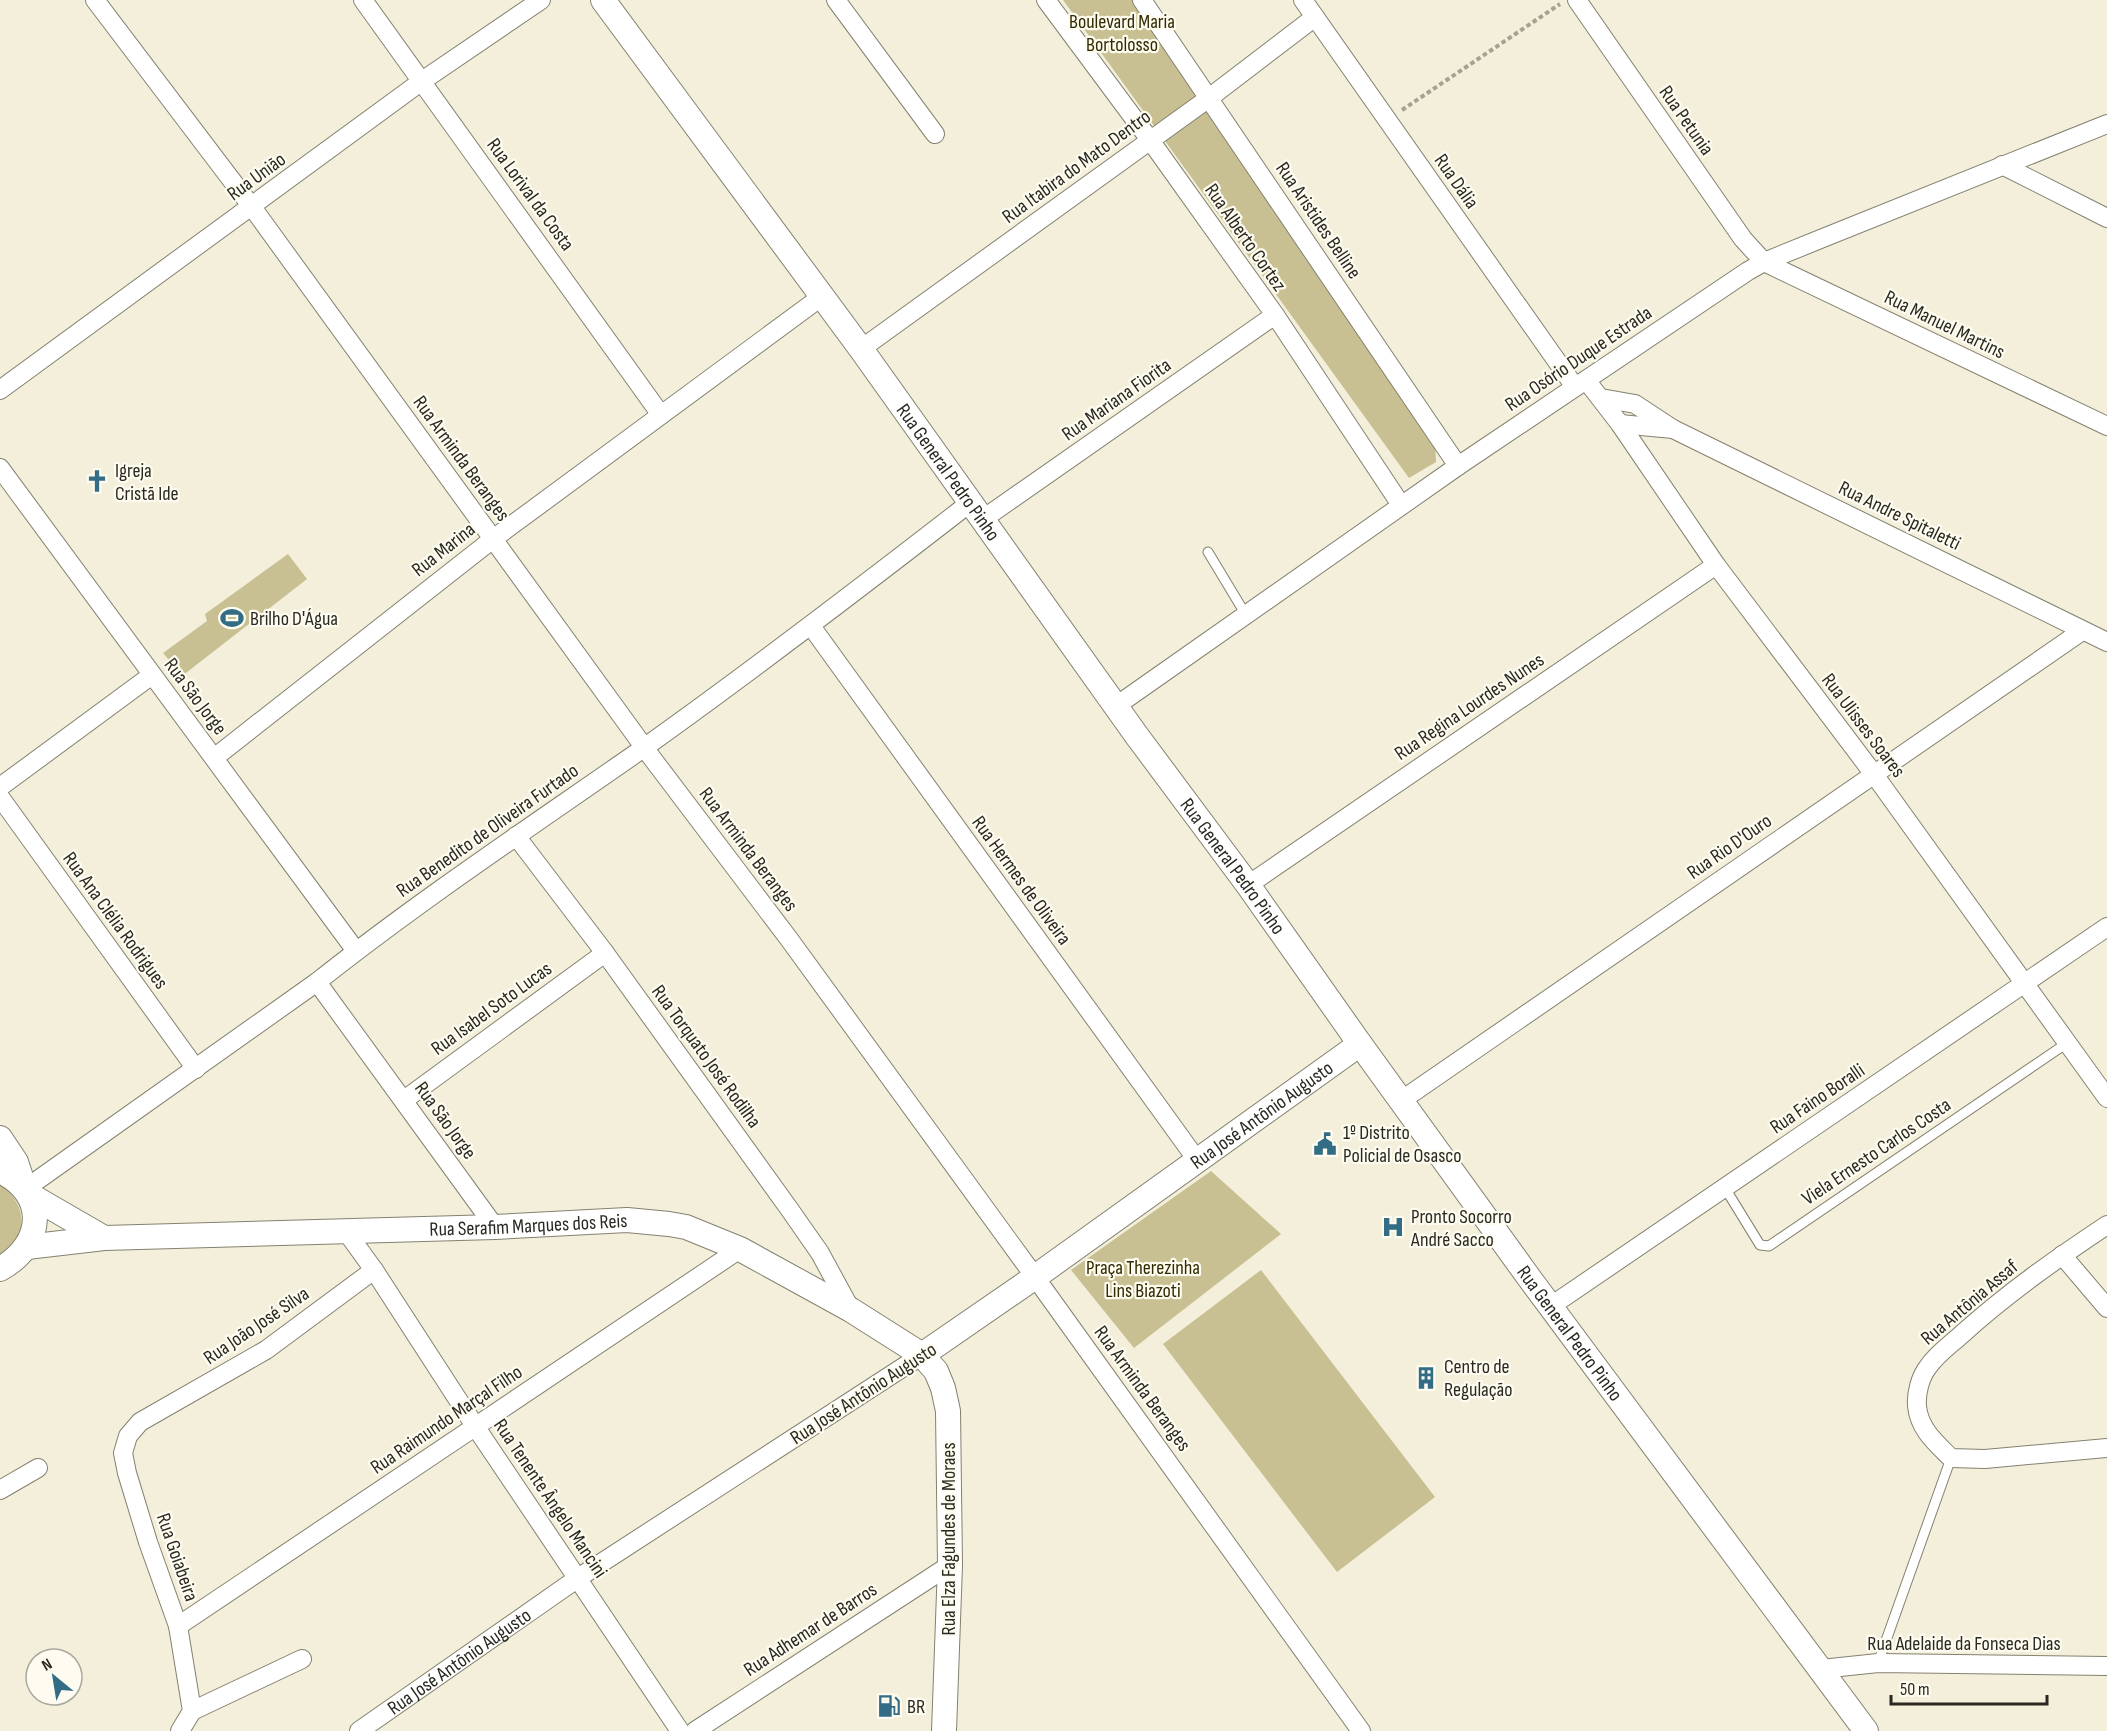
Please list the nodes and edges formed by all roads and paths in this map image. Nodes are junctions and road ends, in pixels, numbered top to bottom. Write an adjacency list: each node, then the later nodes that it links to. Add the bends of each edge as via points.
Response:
1 (95, 0): 19 (street, Rua Arminda Beranges)
2 (363, 0): 12 (street, Rua Lorival da Costa)
3 (541, 0): 12 (street, Rua União)
4 (603, 0): 22 (street, Rua General Pedro Pinho)
5 (836, 0): 16 (street)
6 (1046, 0): 17 (street, Rua Alberto Cortez)
7 (1142, 0): 13 (street, Rua Aristides Belline)
8 (1304, 0): 11 (street, Rua Dália)
9 (1566, 0): 14 (path)
10 (1577, 0): 21 (street, Rua Petunia, via 1743,239)
11 (1315, 17): 13 (street, Rua Itabira do Mato Dentro); 14 (street, Rua Dália)
12 (422, 81): 19 (street, Rua União); 28 (street, Rua Lorival da Costa)
13 (1209, 98): 17 (street, Rua Itabira do Mato Dentro); 32 (street, Rua Aristides Belline)
14 (1387, 121): 25 (street, Rua Dália)
15 (2107, 124): 18 (street, Rua Osório Duque Estrada)
16 (935, 134)
17 (1150, 140): 23 (street, Rua Alberto Cortez); 24 (street, Rua Itabira do Mato Dentro)
18 (2002, 165): 20 (street); 21 (street, Rua Osório Duque Estrada)
19 (252, 207): 26 (street, Rua União); 36 (street, Rua Arminda Beranges)
20 (2107, 218)
21 (1764, 262): 25 (street, Rua Osório Duque Estrada); 30 (street, Rua Manuel Martins)
22 (821, 297): 24 (street, Rua General Pedro Pinho); 28 (street, Rua Marina)
23 (1275, 315): 34 (street, Rua Alberto Cortez); 35 (street, Rua Mariana Fiorita)
24 (861, 349): 35 (street, Rua General Pedro Pinho)
25 (1580, 383): 27 (street, Rua Ulisses Soares); 32 (street, Rua Osório Duque Estrada)
26 (0, 390)
27 (1601, 398): 29 (street, Rua Ulisses Soares); 31 (street, Rua Andre Spitaletti, via 1635,404)
28 (661, 415): 36 (street, Rua Marina)
29 (1620, 424): 31 (street, Rua Andre Spitaletti); 38 (street, Rua Ulisses Soares)
30 (2107, 426)
31 (1672, 429): 41 (street, Rua Andre Spitaletti)
32 (1458, 466): 34 (street, Rua Osório Duque Estrada)
33 (0, 468): 43 (street, Rua São Jorge)
34 (1401, 505): 39 (street, Rua Osório Duque Estrada)
35 (977, 511): 40 (street, Rua Benedito de Oliveira Furtado); 44 (street, Rua General Pedro Pinho)
36 (493, 539): 45 (street, Rua Arminda Beranges); 46 (street, Rua Marina)
37 (1208, 552): 39 (lane)
38 (1716, 565): 47 (street, Rua Ulisses Soares); 51 (street, Rua Regina Lourdes Nunes)
39 (1246, 615): 44 (street, Rua Osório Duque Estrada)
40 (810, 626): 45 (street, Rua Benedito de Oliveira Furtado); 64 (street, Rua Hermes de Oliveira)
41 (2082, 631): 42 (street, Rua Andre Spitaletti); 47 (street, Rua Rio D'Ouro)
42 (2107, 642)
43 (152, 675): 46 (street, Rua São Jorge); 48 (street)
44 (1116, 706): 51 (street, Rua General Pedro Pinho)
45 (645, 747): 50 (street, Rua Benedito de Oliveira Furtado); 77 (street, Rua Arminda Beranges)
46 (214, 758): 53 (street, Rua São Jorge)
47 (1874, 774): 56 (street, Rua Ulisses Soares); 62 (street, Rua Rio D'Ouro)
48 (0, 788)
49 (0, 797): 59 (street, Rua Ana Clélia Rodrigues)
50 (516, 836): 53 (street, Rua Benedito de Oliveira Furtado); 54 (street, Rua Torquato José Rodilha)
51 (1248, 885): 58 (street, Rua General Pedro Pinho)
52 (2107, 927): 56 (street, Rua Faino Boralli)
53 (356, 951): 55 (street, Rua Benedito de Oliveira Furtado)
54 (605, 953): 61 (street, Rua Isabel Soto Lucas); 80 (street, Rua Torquato José Rodilha, via 814,1244)
55 (317, 982): 59 (street, Rua Benedito de Oliveira Furtado); 61 (street, Rua São Jorge)
56 (2023, 984): 57 (street, Rua Ulisses Soares); 66 (street, Rua Faino Boralli)
57 (2067, 1043): 60 (street, Rua Ulisses Soares); 66 (lane, Viela Ernesto Carlos Costa, via 1767,1247 1760,1245)
58 (1360, 1044): 62 (street, Rua General Pedro Pinho); 64 (street, Rua José Antônio Augusto)
59 (196, 1069): 67 (street, Rua Benedito de Oliveira Furtado)
60 (2107, 1098)
61 (404, 1100): 69 (street, Rua São Jorge)
62 (1402, 1100): 78 (street, Rua General Pedro Pinho)
63 (0, 1138): 67 (street, via 16,1162)
64 (1197, 1160): 77 (street, Rua José Antônio Augusto)
65 (0, 1171): 67 (street, via 13,1177)
66 (1725, 1188): 78 (street, Rua Faino Boralli)
67 (27, 1192): 71 (street); 72 (street, via 35,1221)
68 (2107, 1225): 74 (street, Rua Antônia Assaf)
69 (495, 1227): 70 (street, Rua Serafim Marques dos Reis); 73 (street, Rua Serafim Marques dos Reis, via 627,1220 686,1227)
70 (345, 1230): 71 (street, Rua Serafim Marques dos Reis); 76 (street, Rua Tenente Ângelo Mancini)
71 (104, 1238): 72 (street, Rua Serafim Marques dos Reis)
72 (27, 1247): 75 (street, via 15,1261)
73 (740, 1249): 80 (street, Rua Serafim Marques dos Reis); 83 (street, Rua Raimundo Marçal Filho)
74 (2062, 1255): 79 (street); 85 (street, Rua Antônia Assaf, via 1973,1324 1927,1367 1917,1405 1921,1424)
75 (0, 1269)
76 (374, 1270): 82 (street, Rua João José Silva, via 266,1350); 83 (street, Rua Tenente Ângelo Mancini)
77 (1035, 1276): 81 (street, Rua José Antônio Augusto); 101 (street, Rua Arminda Beranges)
78 (1551, 1306): 94 (street, Rua General Pedro Pinho)
79 (2107, 1308)
80 (850, 1310): 81 (street, Rua Serafim Marques dos Reis)
81 (922, 1355): 88 (street, Rua Elza Fagundes de Moraes, via 936,1371 948,1411); 89 (street, Rua José Antônio Augusto)
82 (159, 1411): 90 (street, Rua Goiabeira, via 140,1422 128,1436 123,1453 147,1542)
83 (475, 1426): 89 (street, Rua Tenente Ângelo Mancini); 90 (street, Rua Raimundo Marçal Filho)
84 (2107, 1448): 85 (street, via 1984,1459)
85 (1951, 1458): 92 (lane)
86 (38, 1468): 87 (street)
87 (0, 1490)
88 (950, 1565): 99 (street, Rua Adhemar de Barros); 100 (street, Rua Elza Fagundes de Moraes)
89 (578, 1578): 97 (street, Rua José Antônio Augusto); 98 (street, Rua Tenente Ângelo Mancini)
90 (178, 1626): 95 (street, Rua Goiabeira)
91 (302, 1659): 95 (street)
92 (1878, 1663): 93 (street, Rua Adelaide da Fonseca Dias); 94 (street, Rua Adelaide da Fonseca Dias)
93 (2107, 1666)
94 (1821, 1670): 102 (street, Rua General Pedro Pinho)
95 (192, 1711): 96 (street)
96 (180, 1731)
97 (359, 1731)
98 (680, 1731)
99 (695, 1731)
100 (944, 1731)
101 (1361, 1731)
102 (1866, 1731)

